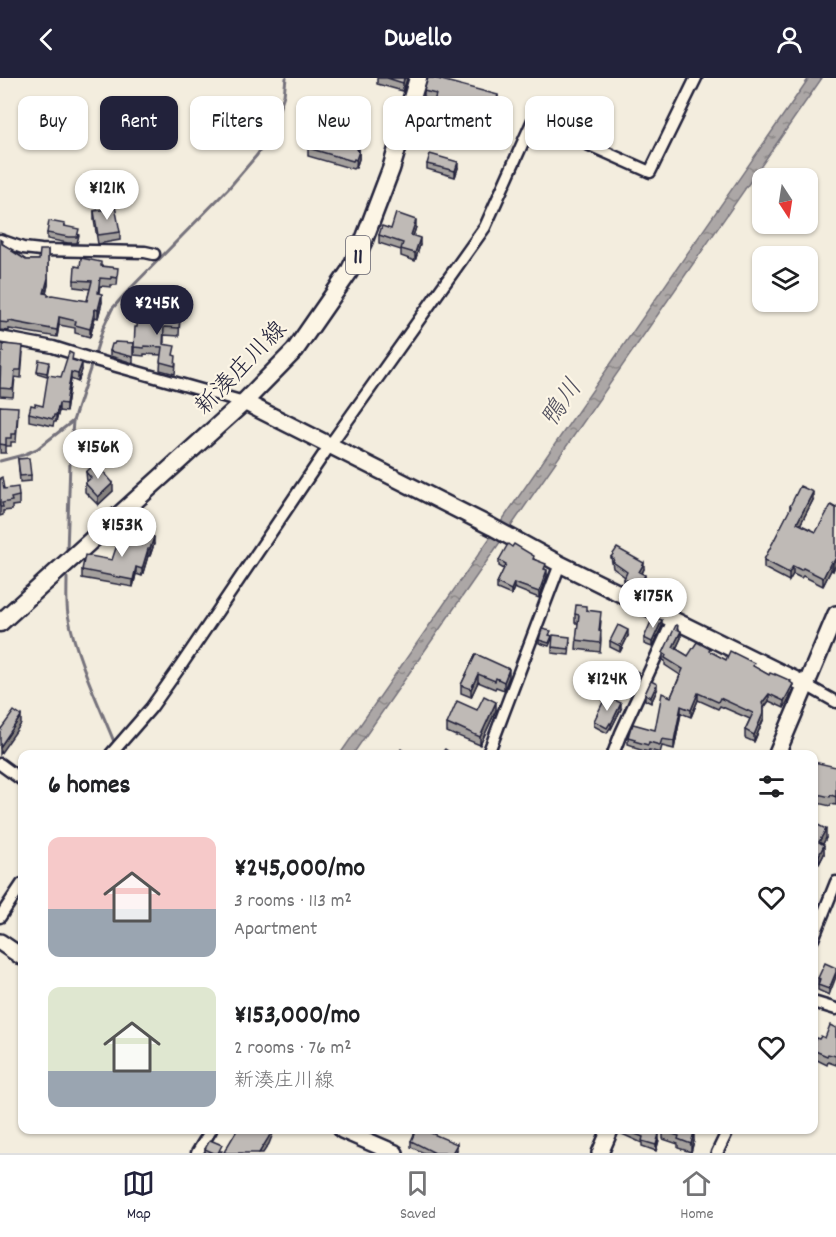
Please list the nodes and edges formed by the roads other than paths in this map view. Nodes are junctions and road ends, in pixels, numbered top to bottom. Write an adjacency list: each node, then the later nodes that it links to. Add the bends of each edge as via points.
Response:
1 (418, 78): 6 (main road, 新湊庄川線 / 11, via 391,169 349,272 295,350)
2 (696, 78): 7 (street, via 650,172 533,120 485,227)
3 (0, 240): 4 (street, via 41,250)
4 (154, 254)
5 (0, 337): 6 (street, via 53,347)
6 (244, 402): 7 (street); 11 (main road, 新湊庄川線 / 11)
7 (330, 445): 8 (street); 14 (street, via 151,708)
8 (560, 564): 10 (street); 15 (street)
9 (836, 614): 12 (street)
10 (673, 620): 12 (street); 16 (street)
11 (0, 623)
12 (806, 685): 13 (street); 17 (street)
13 (836, 702)
14 (114, 750)
15 (490, 750)
16 (615, 750)
17 (779, 750)
18 (0, 764): 19 (street)
19 (18, 777)
20 (836, 882): 23 (street)
21 (18, 890): 22 (street)
22 (0, 917)
23 (818, 927)
24 (0, 942): 25 (street)
25 (18, 954)
26 (818, 1004): 27 (street)
27 (836, 1009)
28 (208, 1134): 32 (street)
29 (351, 1134): 33 (street)
30 (608, 1134): 34 (street)
31 (726, 1134): 35 (street)
32 (196, 1153)
33 (395, 1153)
34 (600, 1153)
35 (717, 1153)

